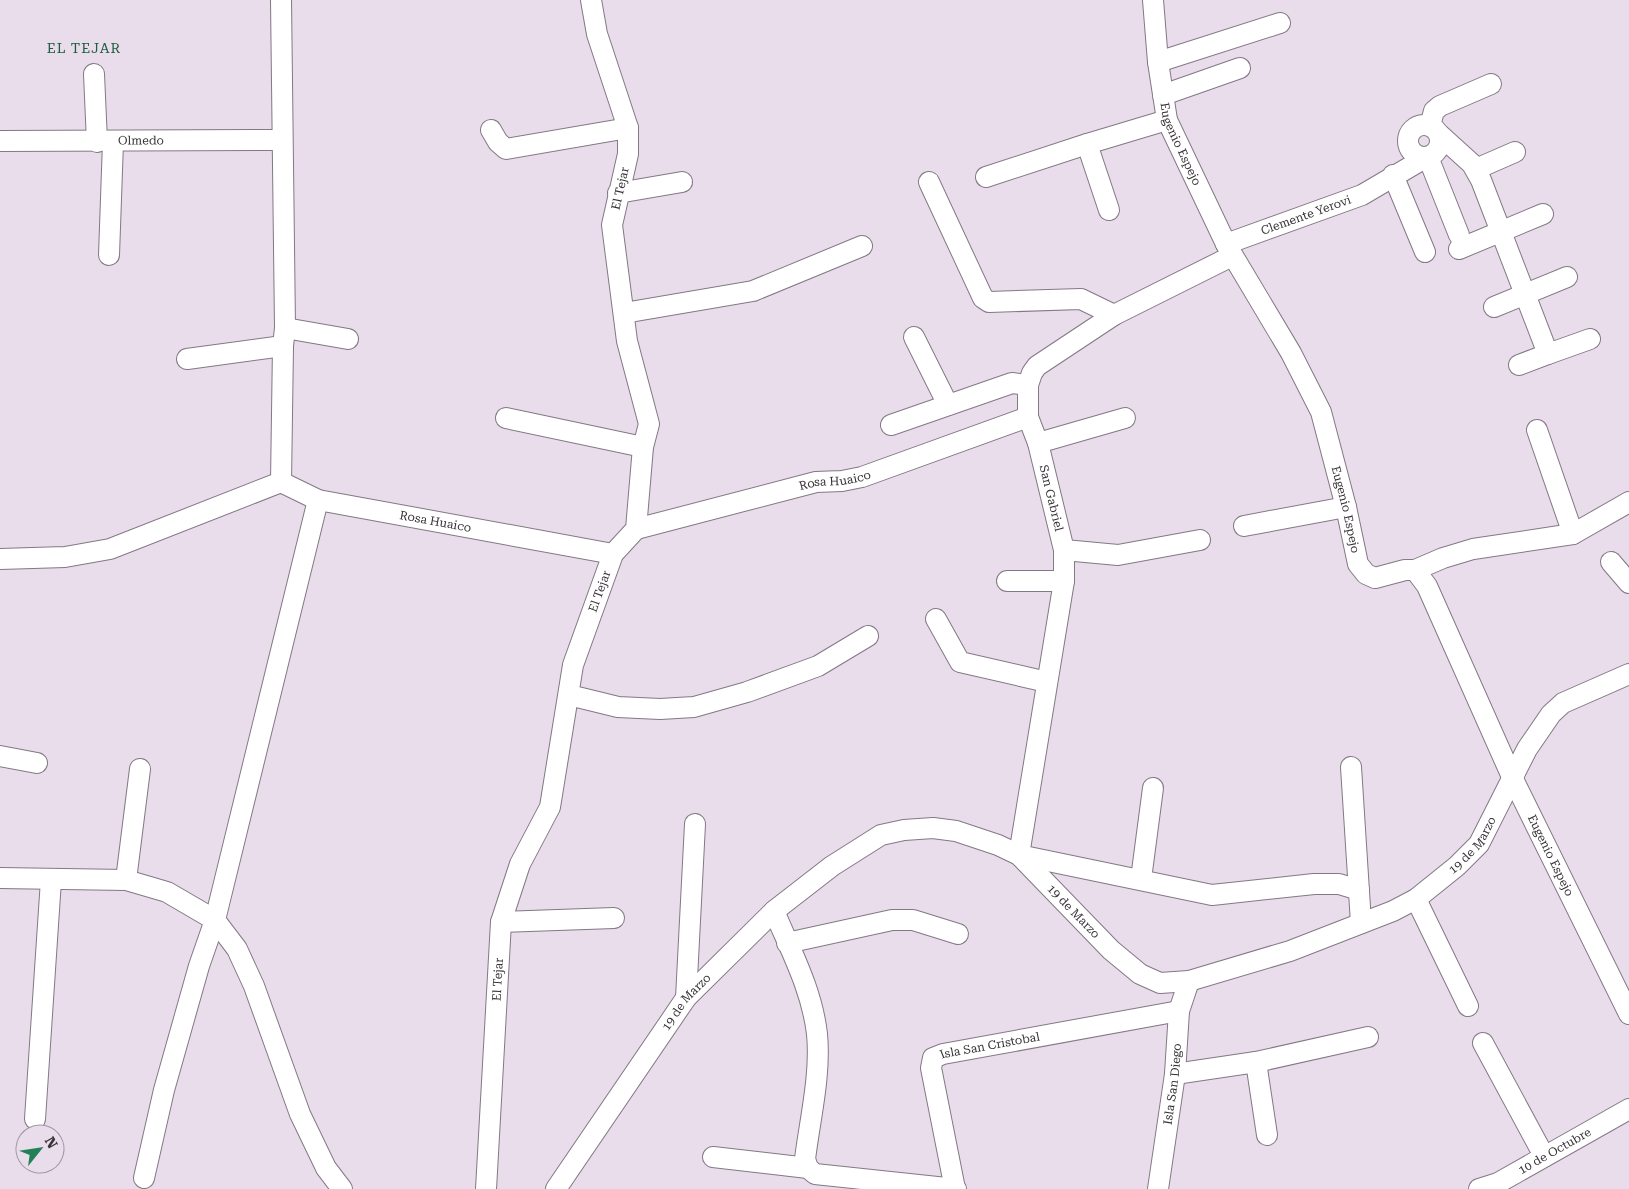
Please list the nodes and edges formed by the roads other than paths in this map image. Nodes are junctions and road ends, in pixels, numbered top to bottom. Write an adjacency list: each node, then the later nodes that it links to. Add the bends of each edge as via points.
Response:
1 (281, 0): 14 (street)
2 (592, 0): 11 (street, El Tejar, via 597,34)
3 (1152, 0): 5 (street, Eugenio Espejo)
4 (1280, 23): 5 (street)
5 (1158, 62): 9 (street, Eugenio Espejo)
6 (1240, 68): 9 (street)
7 (94, 74): 16 (street)
8 (1491, 84): 13 (street, via 1440,106 1434,111)
9 (1163, 95): 10 (street, Eugenio Espejo)
10 (1167, 120): 17 (street); 31 (street, Eugenio Espejo)
11 (628, 128): 12 (street, via 506,149); 26 (street, El Tejar, via 628,154)
12 (491, 130)
13 (1435, 130): 18 (street, via 1415,128 1409,135); 20 (street, via 1440,145); 21 (street)
14 (282, 140): 16 (street, Olmedo); 39 (street)
15 (0, 141): 16 (street, Olmedo)
16 (105, 142): 33 (street)
17 (1088, 144): 22 (street); 27 (street)
18 (1408, 146): 20 (street, via 1415,154); 23 (street)
19 (1515, 152): 21 (street)
20 (1428, 157): 21 (street); 23 (street, Clemente Yerovi); 29 (street, via 1459,242)
21 (1474, 167): 29 (street)
22 (986, 177)
23 (1388, 179): 31 (street, Clemente Yerovi, via 1362,195); 32 (street)
24 (682, 182): 26 (street)
25 (929, 182): 38 (street, via 984,298 989,302 1081,299)
26 (618, 193): 37 (street, El Tejar, via 612,225)
27 (1109, 210)
28 (1543, 214): 29 (street)
29 (1500, 231): 35 (street)
30 (862, 246): 37 (street, via 753,291)
31 (1229, 250): 38 (street, San Gabriel); 58 (street, Eugenio Espejo, via 1291,353 1321,412)
32 (1425, 252)
33 (109, 256)
34 (1567, 276): 35 (street)
35 (1524, 294): 36 (street); 43 (street)
36 (1494, 307)
37 (624, 313): 54 (street, El Tejar, via 627,341 649,424)
38 (1114, 315): 46 (street, San Gabriel, via 1037,366)
39 (284, 337): 41 (street); 44 (street); 55 (street)
40 (914, 337): 47 (street)
41 (348, 339)
42 (1590, 339): 43 (street)
43 (1548, 354): 45 (street)
44 (187, 358)
45 (1519, 365)
46 (1028, 385): 47 (street, via 1012,383); 49 (street, San Gabriel)
47 (948, 405): 51 (street)
48 (506, 418): 54 (street)
49 (1028, 418): 53 (street, San Gabriel); 60 (street, Rosa Huaico, via 862,477 816,482)
50 (1125, 418): 53 (street)
51 (891, 424)
52 (1537, 430): 61 (street)
53 (1038, 443): 63 (street, San Gabriel)
54 (643, 447): 60 (street, El Tejar)
55 (281, 482): 56 (street, Rosa Huaico); 65 (street, via 110,549 65,557)
56 (318, 500): 64 (street, Rosa Huaico); 94 (street)
57 (1629, 502): 61 (street)
58 (1346, 507): 59 (street); 67 (street, Eugenio Espejo, via 1358,564 1366,574 1375,578)
59 (1244, 526)
60 (636, 529): 64 (street, El Tejar)
61 (1573, 534): 67 (street, via 1473,549)
62 (1200, 540): 63 (street, via 1118,555)
63 (1064, 550): 69 (street, San Gabriel)
64 (613, 554): 75 (street, El Tejar, via 573,665)
65 (0, 559)
66 (1611, 562): 70 (street)
67 (1415, 570): 80 (street, Eugenio Espejo, via 1427,586)
68 (1007, 581): 69 (street)
69 (1064, 581): 74 (street, San Gabriel)
70 (1629, 583)
71 (936, 619): 74 (street, via 960,662)
72 (868, 636): 75 (street, via 818,666 694,707 660,710 618,707)
73 (1629, 674): 80 (street, 19 de Marzo, via 1556,708 1537,732)
74 (1047, 682): 83 (street, San Gabriel)
75 (568, 695): 91 (street, El Tejar, via 550,807 520,864)
76 (0, 756): 77 (street)
77 (37, 763)
78 (1350, 767): 88 (street)
79 (140, 769): 86 (street)
80 (1512, 777): 89 (street, 19 de Marzo, via 1479,844); 98 (street, Eugenio Espejo)
81 (1154, 788): 85 (street)
82 (695, 824): 97 (street)
83 (1019, 855): 85 (street); 93 (street, 19 de Marzo, via 979,837 956,831 933,828 881,835 857,849); 96 (street, 19 de Marzo, via 1111,950 1140,974 1160,983)
84 (0, 878): 87 (street)
85 (1141, 879): 88 (street, via 1212,895 1314,884 1339,884)
86 (126, 880): 87 (street); 94 (street, via 167,892)
87 (51, 886): 106 (street)
88 (1359, 890): 92 (street)
89 (1416, 899): 92 (street, 19 de Marzo); 99 (street)
90 (614, 918): 91 (street)
91 (501, 922): 113 (street, El Tejar)
92 (1361, 923): 96 (street, 19 de Marzo, via 1290,951)
93 (780, 925): 95 (street, via 912,920); 97 (street, 19 de Marzo); 110 (street, via 806,984 817,1035 805,1159)
94 (212, 928): 111 (street, via 164,1090); 112 (street, via 237,949 254,986 300,1114 326,1168)
95 (958, 934)
96 (1189, 983): 100 (street, Isla San Diego)
97 (686, 998): 114 (street, 19 de Marzo)
98 (1626, 1001)
99 (1468, 1006)
100 (1179, 1009): 104 (street, Isla San Diego); 115 (street, Isla San Cristobal, via 933,1058 931,1068)
101 (1368, 1037): 103 (street)
102 (1483, 1043): 108 (street)
103 (1256, 1062): 104 (street); 107 (street)
104 (1175, 1074): 116 (street, Isla San Diego)
105 (1629, 1109): 108 (street, 10 de Octubre)
106 (35, 1119)
107 (1268, 1135)
108 (1544, 1156): 117 (street, 10 de Octubre, via 1498,1183)
109 (713, 1158): 110 (street)
110 (808, 1168): 115 (street, via 815,1174)
111 (144, 1178)
112 (342, 1189)
113 (486, 1189)
114 (556, 1189)
115 (956, 1189)
116 (1158, 1189)
117 (1479, 1189)

